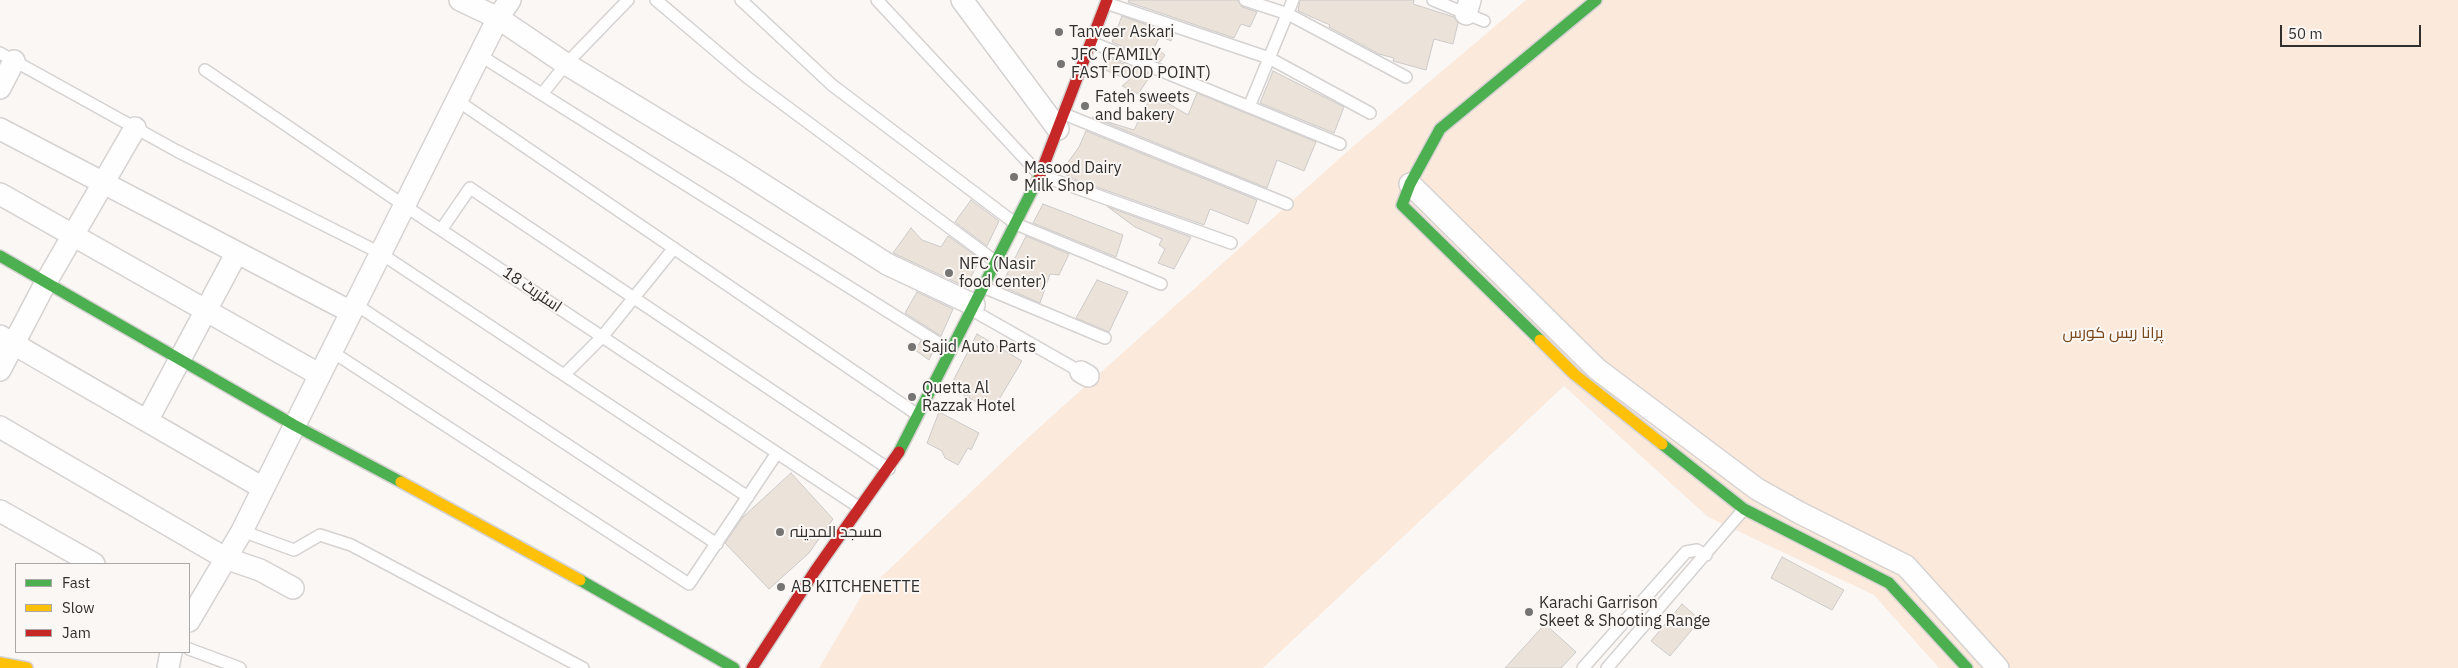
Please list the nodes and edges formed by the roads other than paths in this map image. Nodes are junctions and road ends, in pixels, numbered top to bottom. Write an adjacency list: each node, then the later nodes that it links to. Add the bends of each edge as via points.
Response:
1 (460, 0): 15 (street)
2 (510, 0): 15 (street)
3 (628, 0): 20 (lane)
4 (656, 0): 46 (lane, via 748,78)
5 (741, 0): 38 (lane, via 832,85)
6 (877, 0): 32 (lane)
7 (962, 0): 28 (street)
8 (1245, 0): 14 (lane)
9 (1293, 0): 14 (lane)
10 (1433, 0): 13 (lane)
11 (1596, 0): 34 (street, via 1440,129)
12 (1106, 2): 16 (street); 19 (lane)
13 (1473, 12)
14 (1288, 14): 19 (lane); 22 (lane)
15 (498, 18): 17 (street); 20 (street)
16 (1091, 42): 26 (lane); 28 (street)
17 (481, 56): 24 (lane); 25 (street)
18 (7, 57): 23 (street); 29 (lane)
19 (1269, 58): 26 (lane); 27 (lane)
20 (566, 64): 24 (lane); 50 (street, via 887,264)
21 (205, 70): 37 (lane, اسٹریٹ 18)
22 (1406, 77)
23 (0, 88)
24 (542, 94): 57 (lane)
25 (458, 101): 37 (street); 42 (lane)
26 (1249, 107): 31 (lane)
27 (1370, 113)
28 (1061, 121): 32 (street); 36 (lane)
29 (135, 128): 33 (street); 43 (lane)
30 (0, 129): 33 (street)
31 (1340, 144)
32 (1040, 175): 38 (street); 41 (lane)
33 (103, 184): 40 (street); 44 (street)
34 (1410, 184): 70 (street, via 1597,369); 73 (street, via 1402,205 1568,367)
35 (0, 194): 40 (street)
36 (1287, 204)
37 (404, 206): 39 (lane, اسٹریٹ 18); 43 (street)
38 (1016, 224): 46 (street); 48 (lane)
39 (441, 230): 49 (lane, via 470,188); 53 (lane, اسٹریٹ 18)
40 (73, 234): 47 (street); 52 (street)
41 (1231, 243)
42 (674, 248): 49 (lane); 63 (lane)
43 (380, 253): 51 (street); 62 (lane)
44 (236, 254): 51 (street); 52 (street)
45 (0, 256): 47 (street)
46 (996, 262): 50 (street)
47 (46, 282): 55 (street); 58 (street)
48 (1161, 284)
49 (635, 298): 53 (lane); 68 (lane)
50 (976, 301): 54 (lane); 57 (street); 60 (lane)
51 (353, 308): 56 (street); 76 (lane)
52 (205, 310): 58 (street); 61 (street)
53 (602, 337): 62 (lane); 67 (lane, اسٹریٹ 18)
54 (1105, 338)
55 (7, 340): 59 (street); 64 (street)
56 (331, 351): 61 (street); 76 (lane, via 689,584)
57 (950, 351): 63 (street)
58 (180, 359): 64 (street); 65 (street)
59 (0, 370)
60 (1084, 374)
61 (320, 375): 65 (street)
62 (564, 375): 71 (lane)
63 (918, 415): 68 (street)
64 (147, 421): 69 (street)
65 (294, 425): 69 (street); 89 (street, via 531,552)
66 (0, 427): 78 (street)
67 (777, 453): 71 (lane); 72 (lane, اسٹریٹ 18)
68 (888, 469): 72 (street)
69 (263, 488): 75 (street)
70 (1757, 489): 73 (lane); 94 (street, via 1906,566)
71 (748, 497): 76 (lane)
72 (860, 508): 90 (street)
73 (1744, 509): 77 (lane); 93 (street, via 1890,583)
74 (0, 511): 79 (street)
75 (242, 531): 78 (street); 88 (lane, via 294,550 320,535 351,545)
76 (716, 544)
77 (1706, 555): 91 (lane, via 1697,550 1686,552); 92 (lane)
78 (225, 558): 80 (street, via 260,570); 81 (street)
79 (92, 563)
80 (293, 588)
81 (190, 617)
82 (190, 649): 87 (lane)
83 (171, 653): 86 (street)
84 (0, 663): 85 (street)
85 (27, 668)
86 (168, 668)
87 (240, 668)
88 (583, 668)
89 (734, 668)
90 (752, 668)
91 (1583, 668)
92 (1607, 668)
93 (1967, 668)
94 (1998, 668)

